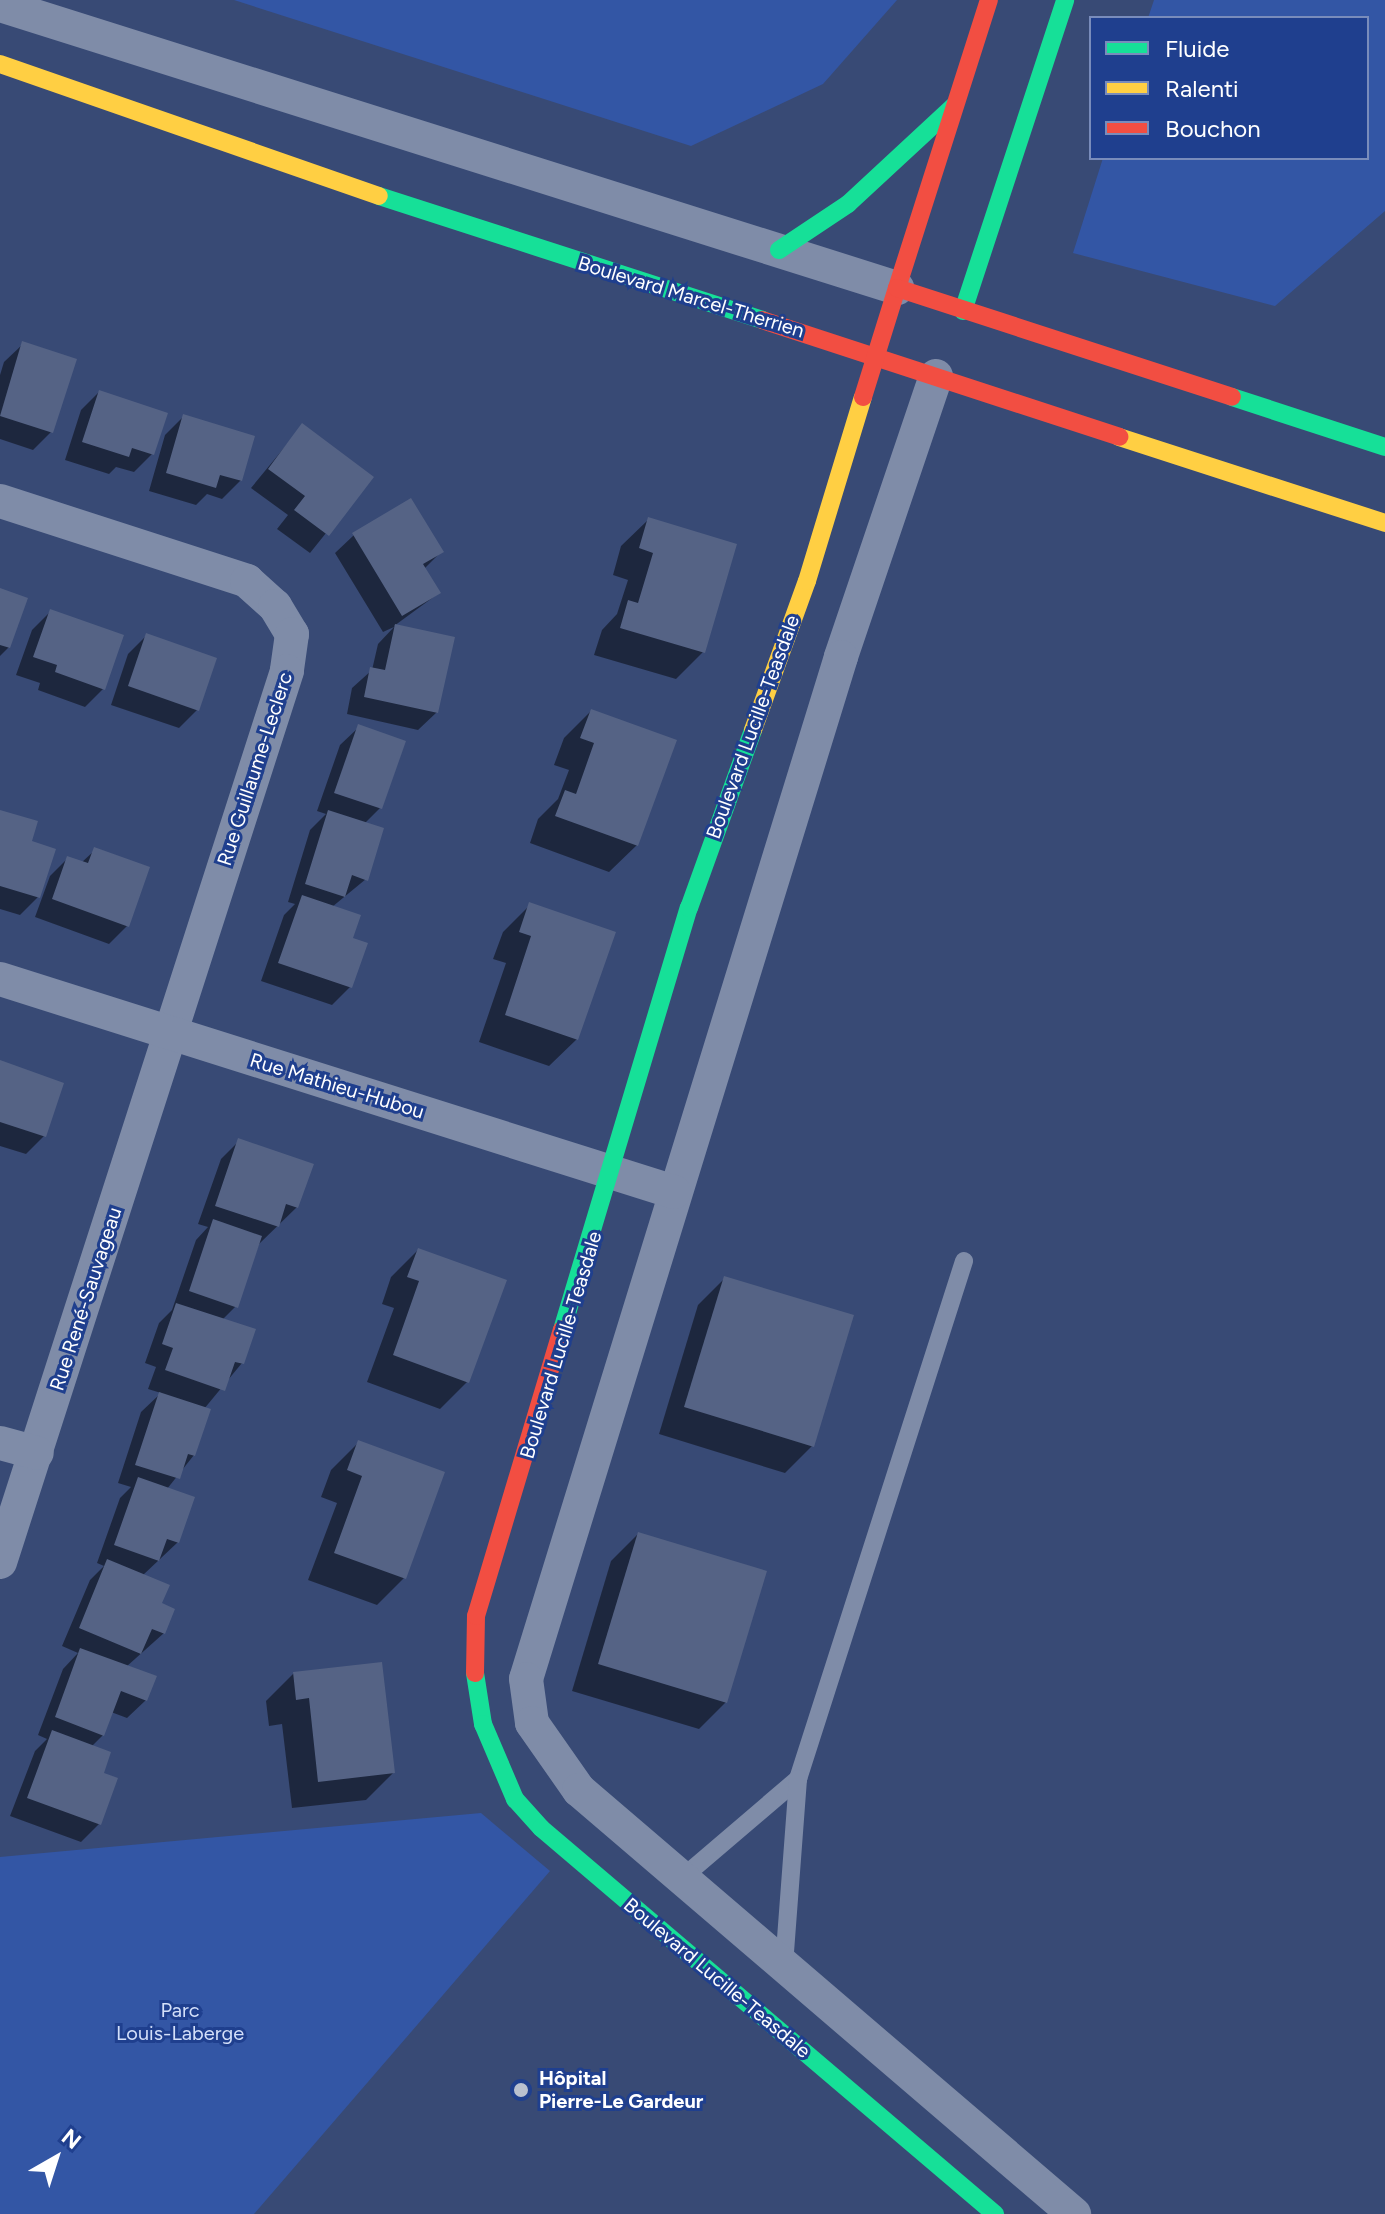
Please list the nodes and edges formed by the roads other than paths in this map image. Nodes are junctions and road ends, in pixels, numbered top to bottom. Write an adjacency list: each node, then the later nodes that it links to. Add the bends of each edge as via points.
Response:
1 (989, 0): 5 (main road, Boulevard Lucille-Teasdale)
2 (1065, 0): 8 (main road)
3 (0, 5): 6 (street)
4 (0, 64): 9 (main road, Boulevard Marcel-Therrien, via 483,230)
5 (955, 104): 6 (main road, via 848,204); 7 (main road, Boulevard Lucille-Teasdale)
6 (779, 250): 7 (street)
7 (897, 288): 8 (main road); 9 (main road, Boulevard Lucille-Teasdale)
8 (960, 318): 11 (main road)
9 (878, 356): 10 (main road, Boulevard Marcel-Therrien); 16 (main road, Boulevard Lucille-Teasdale, via 807,581 689,908)
10 (939, 369): 13 (main road, Boulevard Marcel-Therrien); 17 (street, via 841,657)
11 (1385, 447)
12 (0, 501): 15 (street, Rue Guillaume-Leclerc, via 247,581 275,606 292,634 287,671)
13 (1385, 523)
14 (0, 979): 15 (street, Rue Mathieu-Hubou)
15 (170, 1035): 16 (street, Rue Mathieu-Hubou); 20 (street, Rue René-Sauvageau)
16 (613, 1171): 17 (street, Rue Mathieu-Hubou); 25 (main road, Boulevard Lucille-Teasdale, via 476,1616 475,1675 496,1760 515,1799 541,1828)
17 (674, 1192): 23 (street, via 526,1679 532,1723 553,1759 579,1790)
18 (964, 1261): 22 (lane)
19 (0, 1443): 20 (street)
20 (37, 1453): 21 (street, Rue René-Sauvageau)
21 (0, 1562)
22 (798, 1779): 23 (lane); 24 (lane)
23 (682, 1878): 24 (street)
24 (784, 1965): 26 (street)
25 (995, 2214)
26 (1074, 2214)

